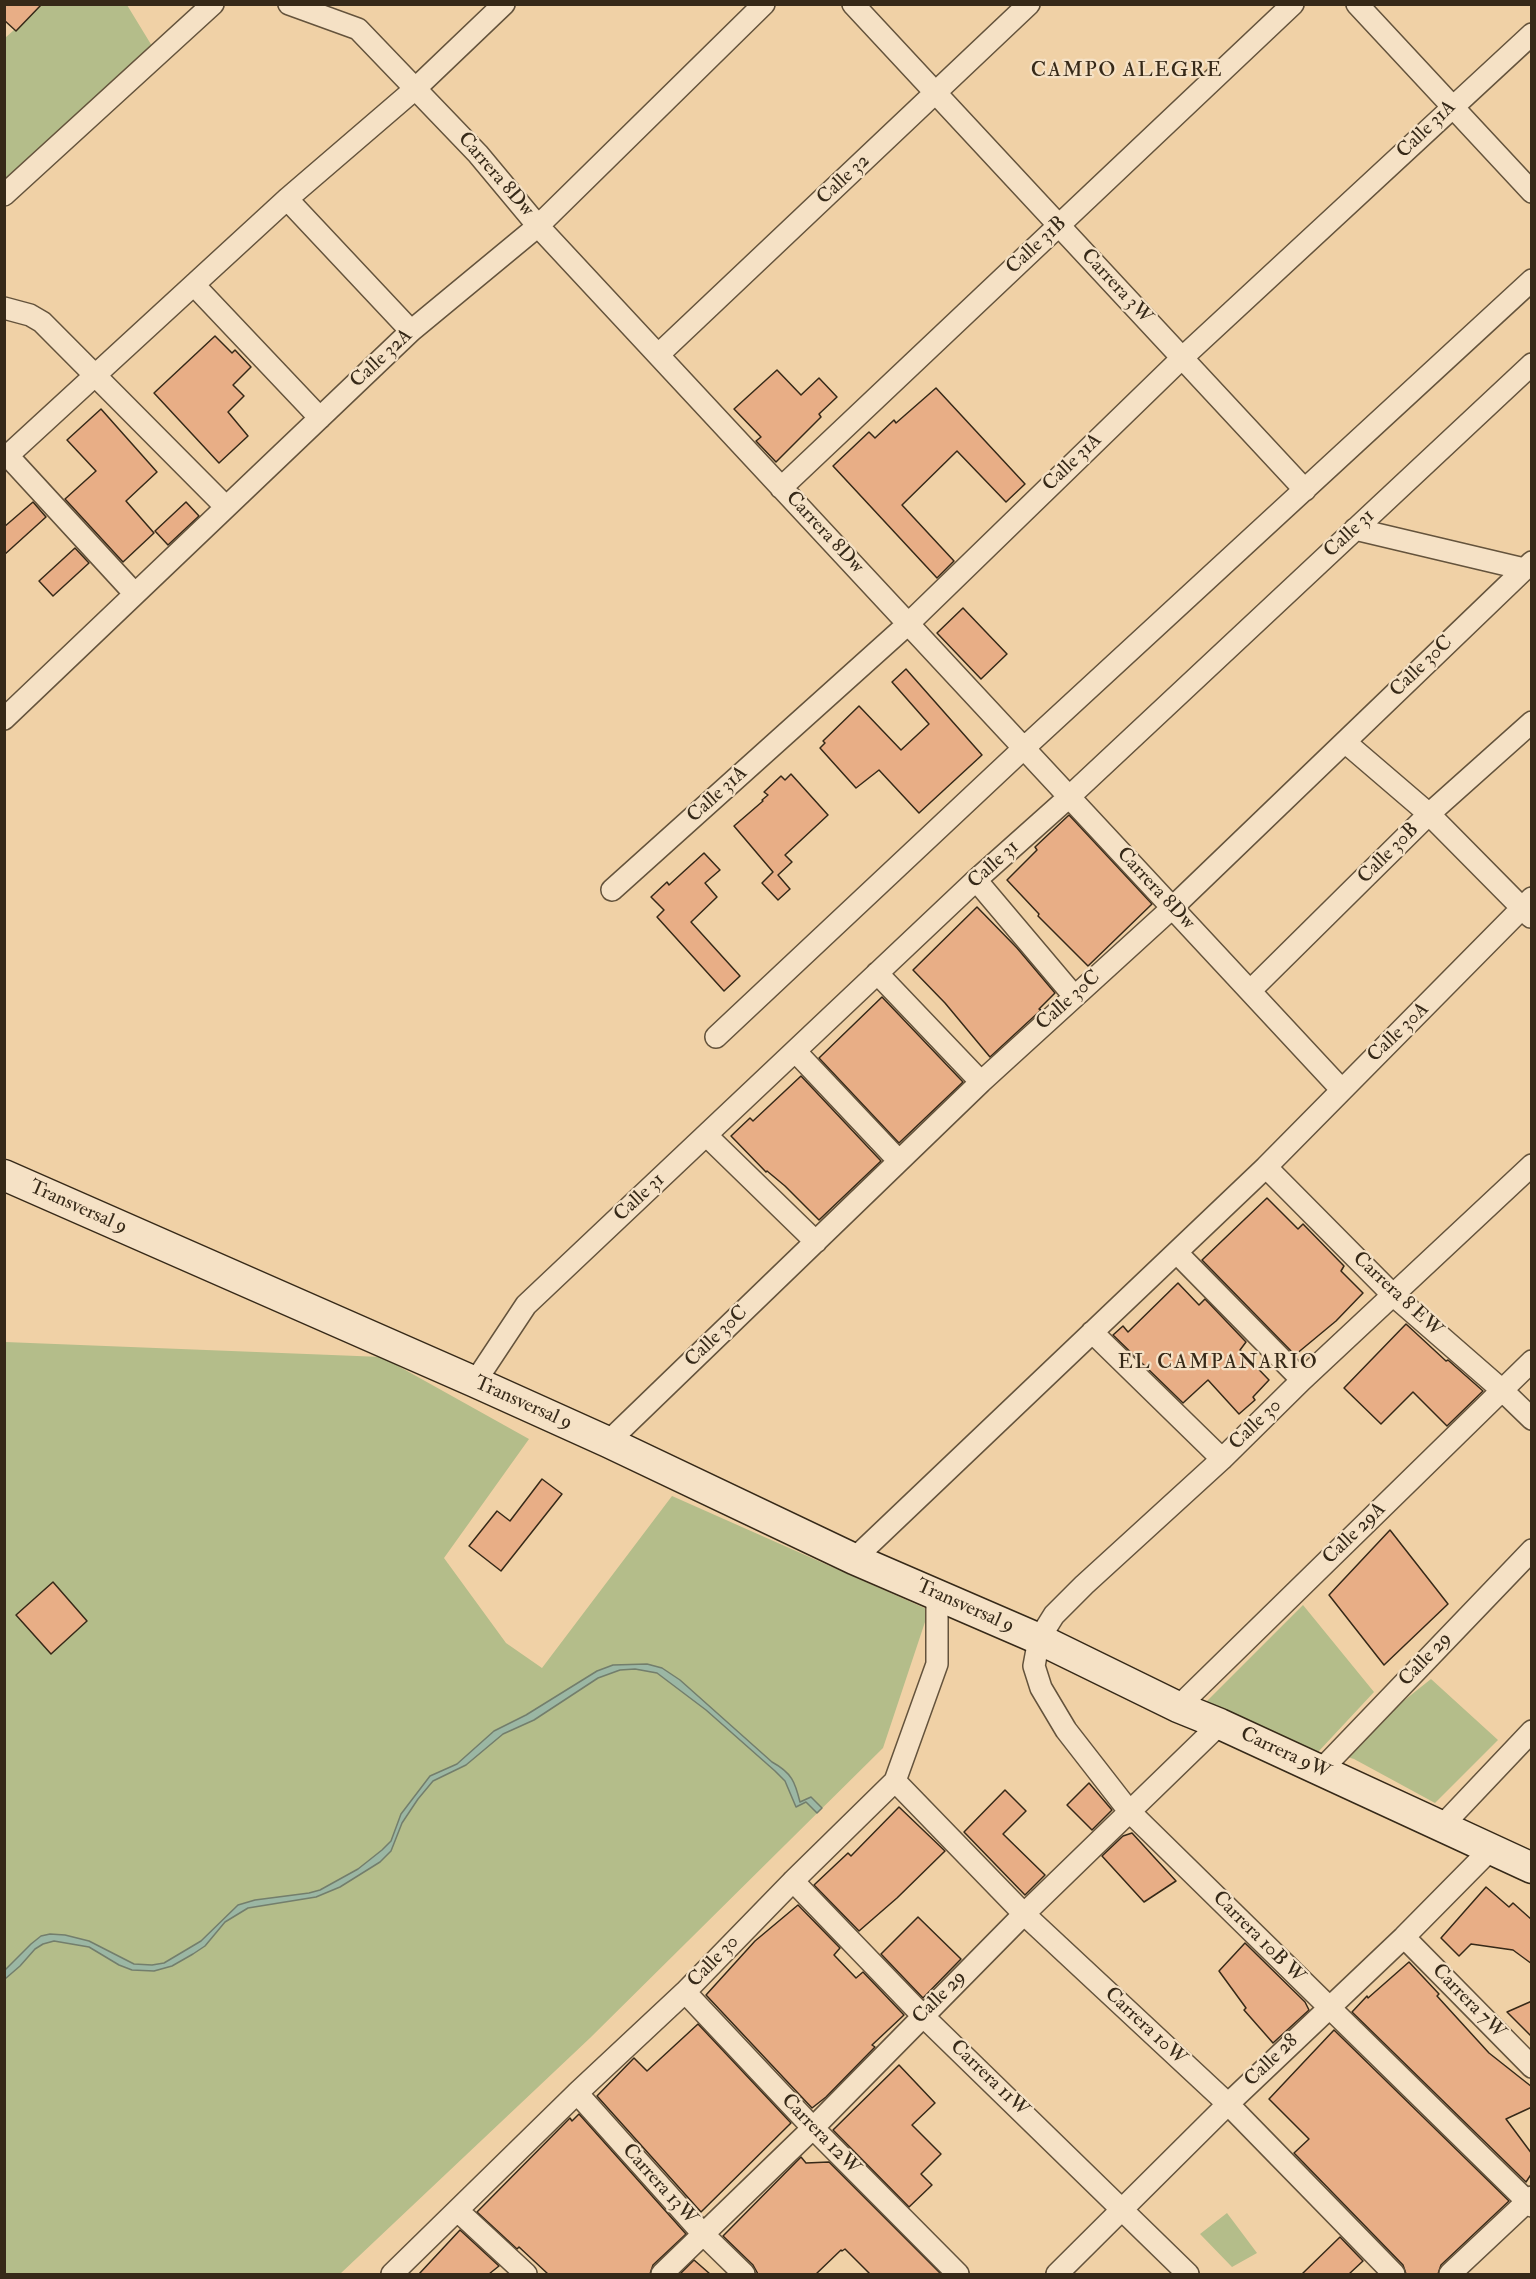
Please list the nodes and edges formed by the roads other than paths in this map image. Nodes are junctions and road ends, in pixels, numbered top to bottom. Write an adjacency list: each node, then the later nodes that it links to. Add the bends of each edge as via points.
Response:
1 (213, 4): 14 (street)
2 (289, 4): 10 (street, Carrera 8Dw, via 358,29)
3 (504, 4): 10 (street)
4 (764, 4): 17 (street, Calle 32A)
5 (853, 4): 11 (street, Carrera 3W)
6 (1029, 4): 11 (street, Calle 32)
7 (1293, 4): 16 (street, Calle 31B)
8 (1357, 4): 12 (street)
9 (1532, 34): 12 (street, Calle 31A)
10 (416, 89): 15 (street); 17 (street, Carrera 8Dw, via 478,154)
11 (936, 93): 16 (street, Carrera 3W); 22 (street, Calle 32)
12 (1452, 106): 13 (street); 23 (street, Calle 31A)
13 (1532, 192)
14 (4, 195)
15 (287, 199): 19 (street); 21 (street)
16 (1059, 225): 23 (street, Carrera 3W); 28 (street, Calle 31B)
17 (538, 226): 21 (street, Calle 32A); 22 (street, Carrera 8Dw)
18 (1532, 280): 29 (street)
19 (194, 285): 25 (street); 26 (street)
20 (4, 308): 25 (street, via 42,322)
21 (411, 331): 26 (street, Calle 32A)
22 (658, 355): 28 (street, Carrera 8Dw)
23 (1182, 358): 29 (street, Carrera 3W); 34 (street, Calle 31A)
24 (1532, 364): 31 (street, Calle 31)
25 (95, 376): 27 (street); 30 (street)
26 (320, 418): 30 (street, Calle 32A)
27 (6, 458): 33 (street)
28 (781, 488): 34 (street, Carrera 8Dw)
29 (1305, 490): 38 (street)
30 (226, 507): 33 (street, Calle 32A)
31 (1355, 529): 32 (street); 39 (street, Calle 31)
32 (1528, 566): 37 (street, Calle 30C)
33 (135, 594): 35 (street, Calle 32A)
34 (908, 624): 38 (street, Carrera 8Dw); 42 (street, Calle 31A)
35 (4, 719)
36 (1532, 722): 40 (street, Calle 30B)
37 (1345, 742): 40 (street); 44 (street, Calle 30C)
38 (1024, 748): 39 (street, Carrera 8Dw); 48 (street)
39 (1070, 797): 41 (street, Calle 31); 44 (street, Carrera 8Dw)
40 (1429, 814): 43 (street); 46 (street, Calle 30B)
41 (976, 880): 45 (street, Calle 31); 47 (street)
42 (612, 890)
43 (1528, 907): 51 (street, Calle 30A)
44 (1172, 908): 46 (street, Carrera 8Dw); 47 (street, Calle 30C)
45 (877, 973): 49 (street, Calle 31); 50 (street)
46 (1250, 991): 51 (street, Carrera 8Dw)
47 (1074, 996): 50 (street, Calle 30C)
48 (716, 1036)
49 (795, 1051): 52 (street, Calle 31); 53 (street)
50 (981, 1082): 53 (street, Calle 30C)
51 (1341, 1089): 55 (street, Calle 30A)
52 (706, 1135): 57 (street); 63 (street, Calle 31, via 526,1305)
53 (899, 1161): 57 (street, Calle 30C)
54 (1532, 1165): 59 (street, Calle 30)
55 (1266, 1167): 58 (street, Calle 30A); 59 (street, Carrera 8 EW)
56 (4, 1175): 63 (main road, Transversal 9)
57 (816, 1242): 66 (street, Calle 30C)
58 (1178, 1253): 60 (street, Calle 30A); 62 (street)
59 (1393, 1295): 62 (street, Calle 30); 64 (street, Carrera 8 EW)
60 (1092, 1332): 67 (street); 69 (street, Calle 30A)
61 (1532, 1361): 64 (street, Calle 29A)
62 (1302, 1380): 67 (street, Calle 30)
63 (475, 1382): 66 (main road, Transversal 9)
64 (1502, 1390): 65 (street, Carrera 8 EW); 72 (street, Calle 29A)
65 (1532, 1419)
66 (608, 1442): 69 (main road, Transversal 9)
67 (1222, 1459): 71 (street, Calle 30, via 1084,1585 1054,1616)
68 (1532, 1550): 75 (street, Calle 29)
69 (854, 1559): 70 (main road, Transversal 9)
70 (937, 1594): 71 (main road, Transversal 9); 76 (street, Calle 30, via 937,1664)
71 (1039, 1639): 72 (main road, Carrera 9W); 77 (street, Carrera 10B W, via 1034,1666 1041,1688 1066,1730)
72 (1178, 1707): 73 (main road, Carrera 9W)
73 (1220, 1724): 75 (main road, Carrera 9W); 77 (street, Calle 29)
74 (1532, 1731): 78 (street)
75 (1321, 1770): 78 (main road, Carrera 9W)
76 (895, 1781): 81 (street, Calle 30); 82 (street, Carrera 10W)
77 (1129, 1811): 82 (street, Calle 29); 85 (street, Carrera 10B W)
78 (1442, 1826): 79 (main road, Carrera 9W)
79 (1490, 1850): 80 (main road, Carrera 9W); 83 (street, Calle 28)
80 (1532, 1868)
81 (793, 1881): 84 (street, Calle 30); 86 (street, Carrera 11W)
82 (1024, 1914): 86 (street, Calle 29); 89 (street, Carrera 10W)
83 (1404, 1937): 85 (street, Calle 28); 87 (street, Carrera 7W)
84 (685, 1992): 88 (street, Calle 30); 90 (street, Carrera 12W)
85 (1328, 2007): 89 (street, Calle 28); 91 (street, Carrera 10B W)
86 (923, 2016): 90 (street, Calle 29); 92 (street, Carrera 11W)
87 (1532, 2067)
88 (577, 2093): 93 (street, Calle 30); 94 (street, Carrera 13W)
89 (1228, 2104): 92 (street, Calle 28); 102 (street, Carrera 10W)
90 (813, 2128): 94 (street, Calle 29); 99 (street, Carrera 12W)
91 (1530, 2201): 103 (street)
92 (1124, 2210): 100 (street, Calle 28); 101 (street, Carrera 11W)
93 (458, 2211): 95 (street, Calle 30); 96 (street)
94 (704, 2235): 97 (street, Calle 29); 98 (street, Carrera 13W)
95 (392, 2274)
96 (525, 2274)
97 (662, 2274)
98 (744, 2274)
99 (958, 2274)
100 (1057, 2274)
101 (1188, 2274)
102 (1394, 2274)
103 (1450, 2274)

